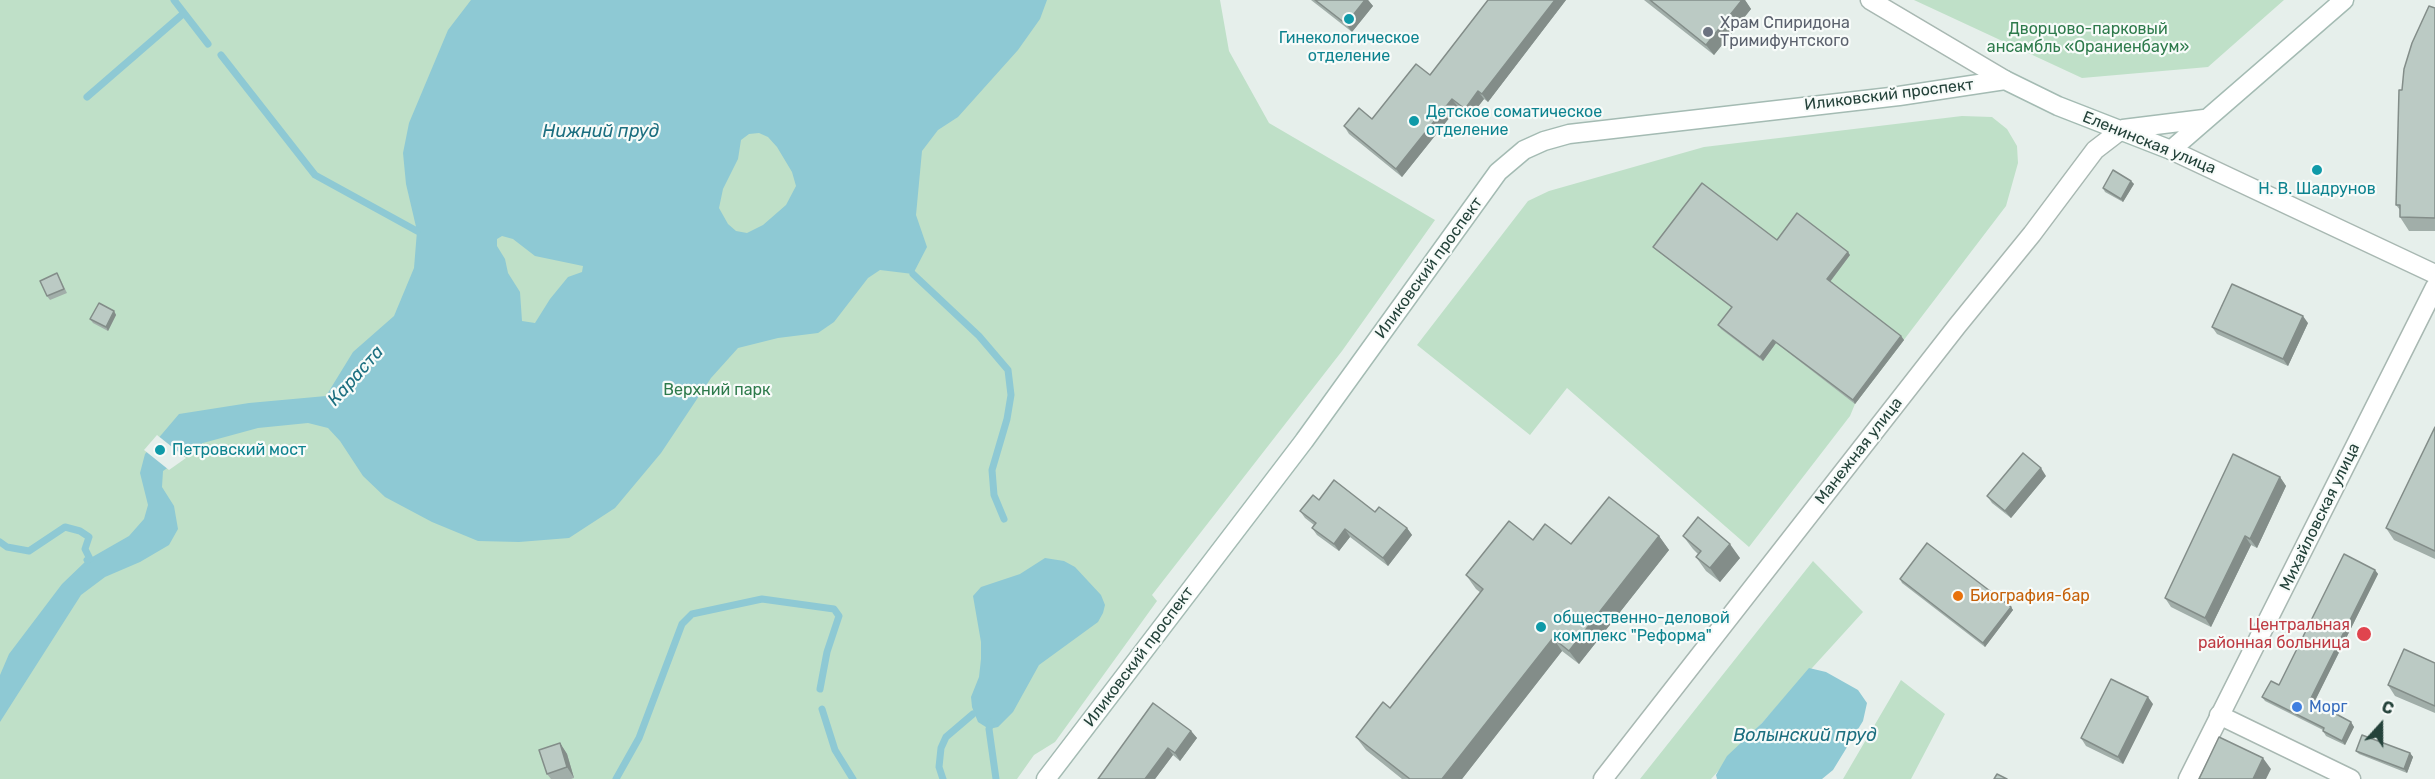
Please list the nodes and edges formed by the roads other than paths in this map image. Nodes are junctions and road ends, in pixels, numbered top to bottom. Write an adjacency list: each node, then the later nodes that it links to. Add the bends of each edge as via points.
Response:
1 (1870, 0): 3 (street, Еленинская улица)
2 (2344, 0): 4 (street)
3 (2005, 80): 5 (street, Еленинская улица); 10 (street, Иликовский проспект, via 1569,134 1524,150 1498,172 1304,441)
4 (2204, 119): 5 (street); 6 (street)
5 (2121, 130): 6 (street, Еленинская улица); 11 (street, Манежная улица, via 2095,150)
6 (2171, 150): 7 (street, Еленинская улица)
7 (2435, 274)
8 (2435, 286): 9 (street, Михайловская улица)
9 (2219, 716): 12 (street, Михайловская улица); 13 (street)
10 (1046, 779)
11 (1603, 779)
12 (2188, 779)
13 (2351, 779)

